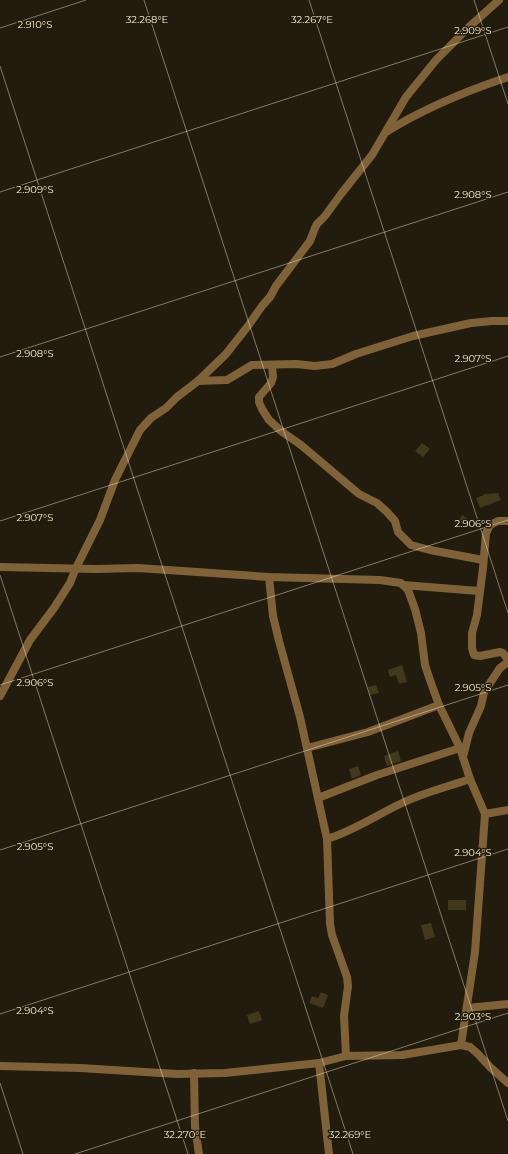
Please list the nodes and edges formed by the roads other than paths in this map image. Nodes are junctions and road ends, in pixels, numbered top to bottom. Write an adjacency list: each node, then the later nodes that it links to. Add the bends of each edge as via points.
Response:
1 (499, 0): 3 (street, via 436,60 406,97)
2 (508, 77): 3 (street, via 460,94)
3 (383, 134): 6 (street, via 372,155 314,228 310,241 270,297 226,354)
4 (508, 321): 5 (street, via 471,323 413,336 332,364)
5 (272, 365): 6 (street, via 252,365 227,380); 8 (street, via 271,382 259,397 262,409 269,420 359,494 377,503 395,521 398,532 411,545)
6 (198, 381): 10 (street, via 176,396 140,430)
7 (508, 521): 8 (street, via 498,521 490,525 486,533)
8 (483, 560): 13 (street)
9 (0, 566): 10 (street)
10 (76, 568): 11 (street, via 138,568); 15 (street, via 70,583 30,640)
11 (269, 577): 12 (street, via 380,580); 17 (street, via 277,635)
12 (403, 585): 13 (street); 16 (street, via 408,590 415,609 426,665)
13 (479, 591): 14 (street, via 472,633 473,653 476,656 500,652)
14 (508, 661): 19 (street, via 500,668 484,692)
15 (0, 696)
16 (439, 705): 17 (street, via 368,732); 18 (street)
17 (307, 748): 21 (street)
18 (460, 748): 19 (street); 21 (street, via 377,775)
19 (463, 757): 20 (street)
20 (470, 779): 23 (street); 24 (street, via 400,803 356,827)
21 (318, 798): 24 (street)
22 (508, 810): 23 (street)
23 (485, 814): 26 (street, via 476,952)
24 (327, 839): 28 (street, via 330,924 348,982 344,1016)
25 (508, 1004): 26 (street)
26 (467, 1008): 27 (street)
27 (461, 1046): 28 (street, via 402,1055); 32 (street, via 470,1047)
28 (346, 1056): 29 (street)
29 (319, 1063): 31 (street, via 225,1073); 34 (street)
30 (0, 1066): 31 (street)
31 (194, 1073): 33 (street, via 195,1127)
32 (508, 1083)
33 (200, 1154)
34 (329, 1154)

